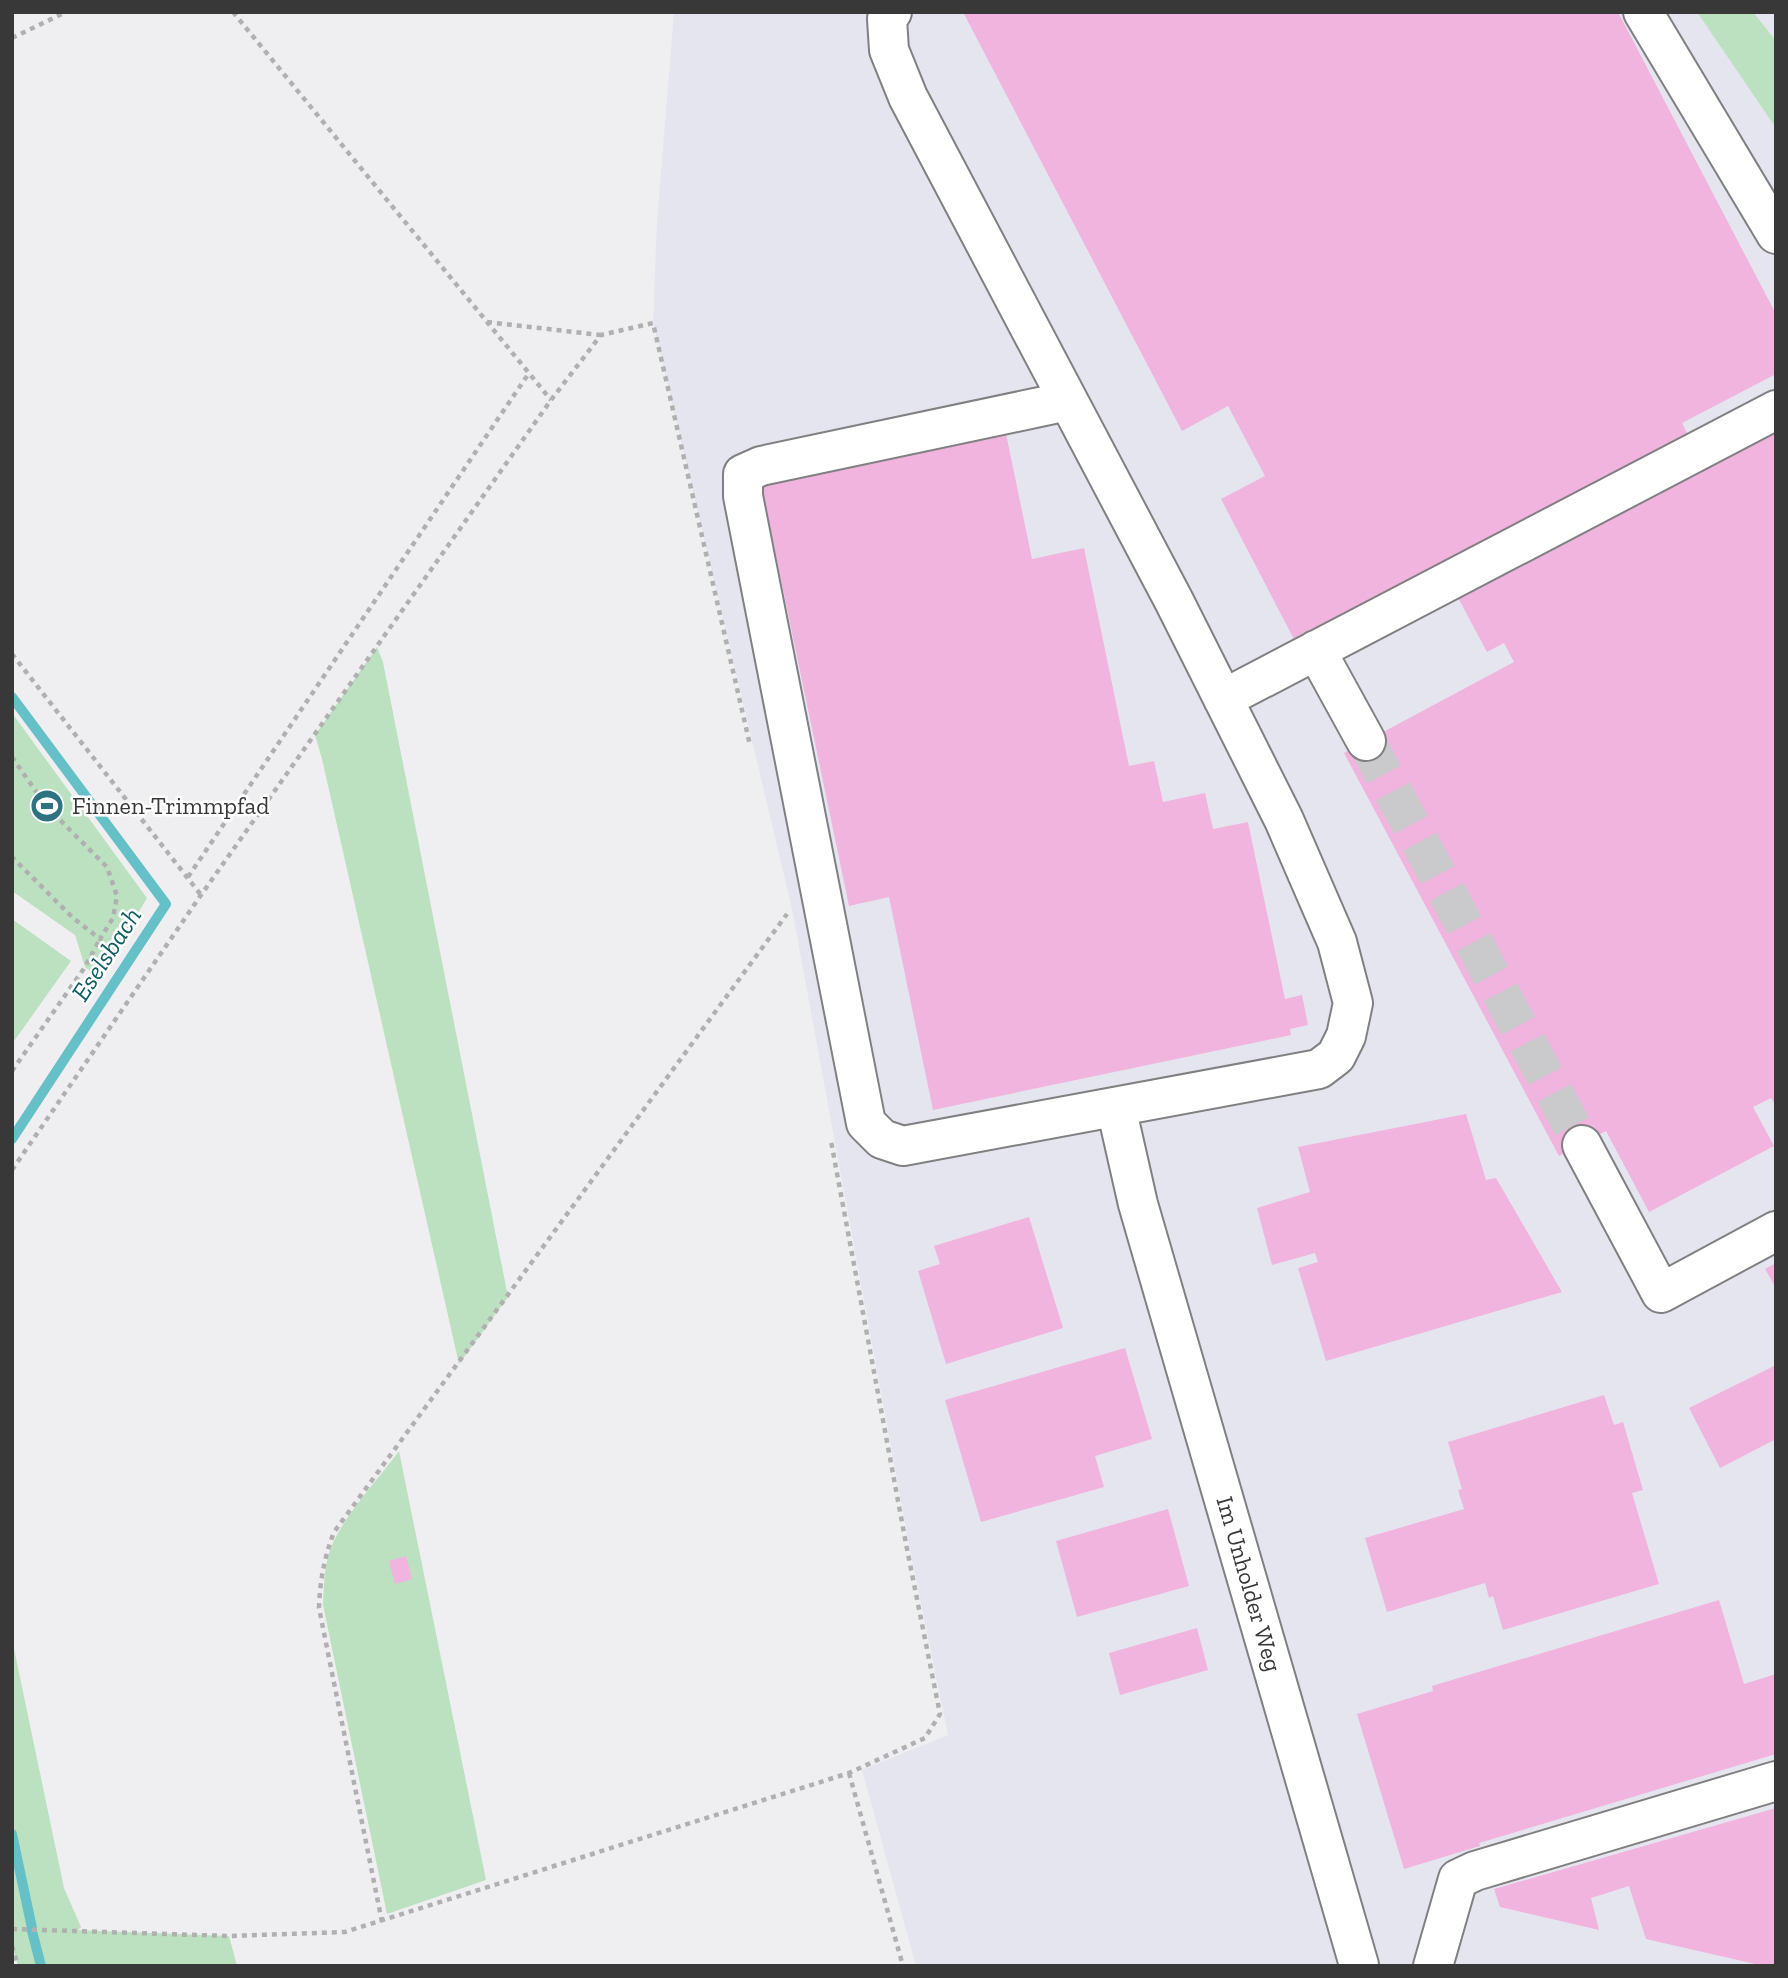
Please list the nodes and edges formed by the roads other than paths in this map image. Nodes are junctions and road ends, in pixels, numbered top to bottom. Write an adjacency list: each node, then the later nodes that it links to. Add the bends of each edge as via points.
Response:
1 (892, 12): 4 (street, via 887,19 889,50 908,97)
2 (1643, 12): 3 (street)
3 (1776, 234)
4 (1068, 401): 7 (street); 9 (street, via 761,466 743,474 743,496 866,1123 882,1139 903,1146)
5 (1776, 410): 6 (street)
6 (1317, 650): 7 (street); 8 (street)
7 (1223, 699): 9 (street, via 1338,942 1353,1003 1346,1036 1336,1056 1319,1069)
8 (1366, 741)
9 (1116, 1107): 13 (street, Im Unholder Weg, via 1138,1204)
10 (1582, 1144): 11 (street, via 1661,1293)
11 (1776, 1231)
12 (1776, 1781): 14 (street, via 1458,1879)
13 (1360, 1966)
14 (1433, 1966)

